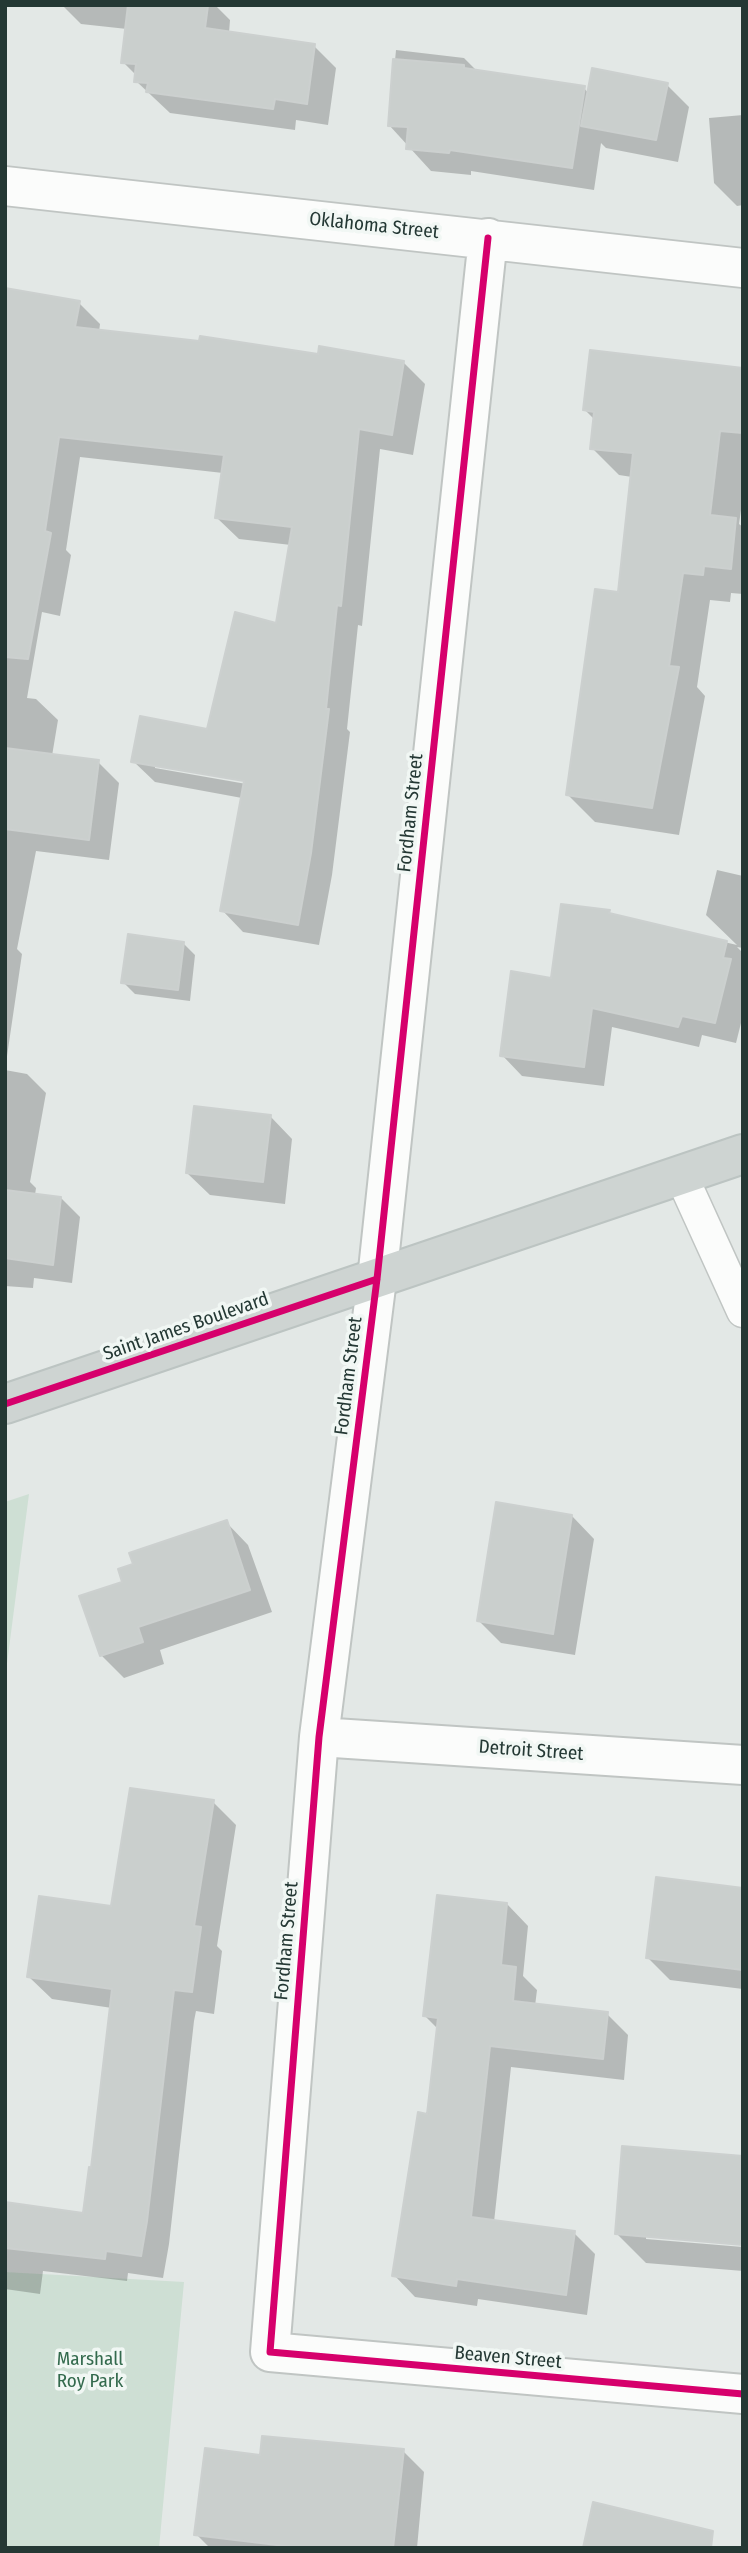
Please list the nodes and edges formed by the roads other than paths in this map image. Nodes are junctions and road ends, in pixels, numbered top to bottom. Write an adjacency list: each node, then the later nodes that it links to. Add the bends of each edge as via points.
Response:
1 (5, 186): 2 (street, Oklahoma Street)
2 (488, 238): 3 (street, Oklahoma Street); 6 (street, Fordham Street)
3 (743, 268)
4 (743, 1154): 5 (main road, Saint James Boulevard)
5 (681, 1175): 6 (main road, Saint James Boulevard); 7 (lane)
6 (377, 1279): 8 (main road, Saint James Boulevard); 9 (street, Fordham Street)
7 (739, 1292)
8 (5, 1404)
9 (319, 1737): 10 (street, Detroit Street); 11 (street, Fordham Street)
10 (743, 1765)
11 (270, 2353): 12 (street, Beaven Street)
12 (743, 2394)

